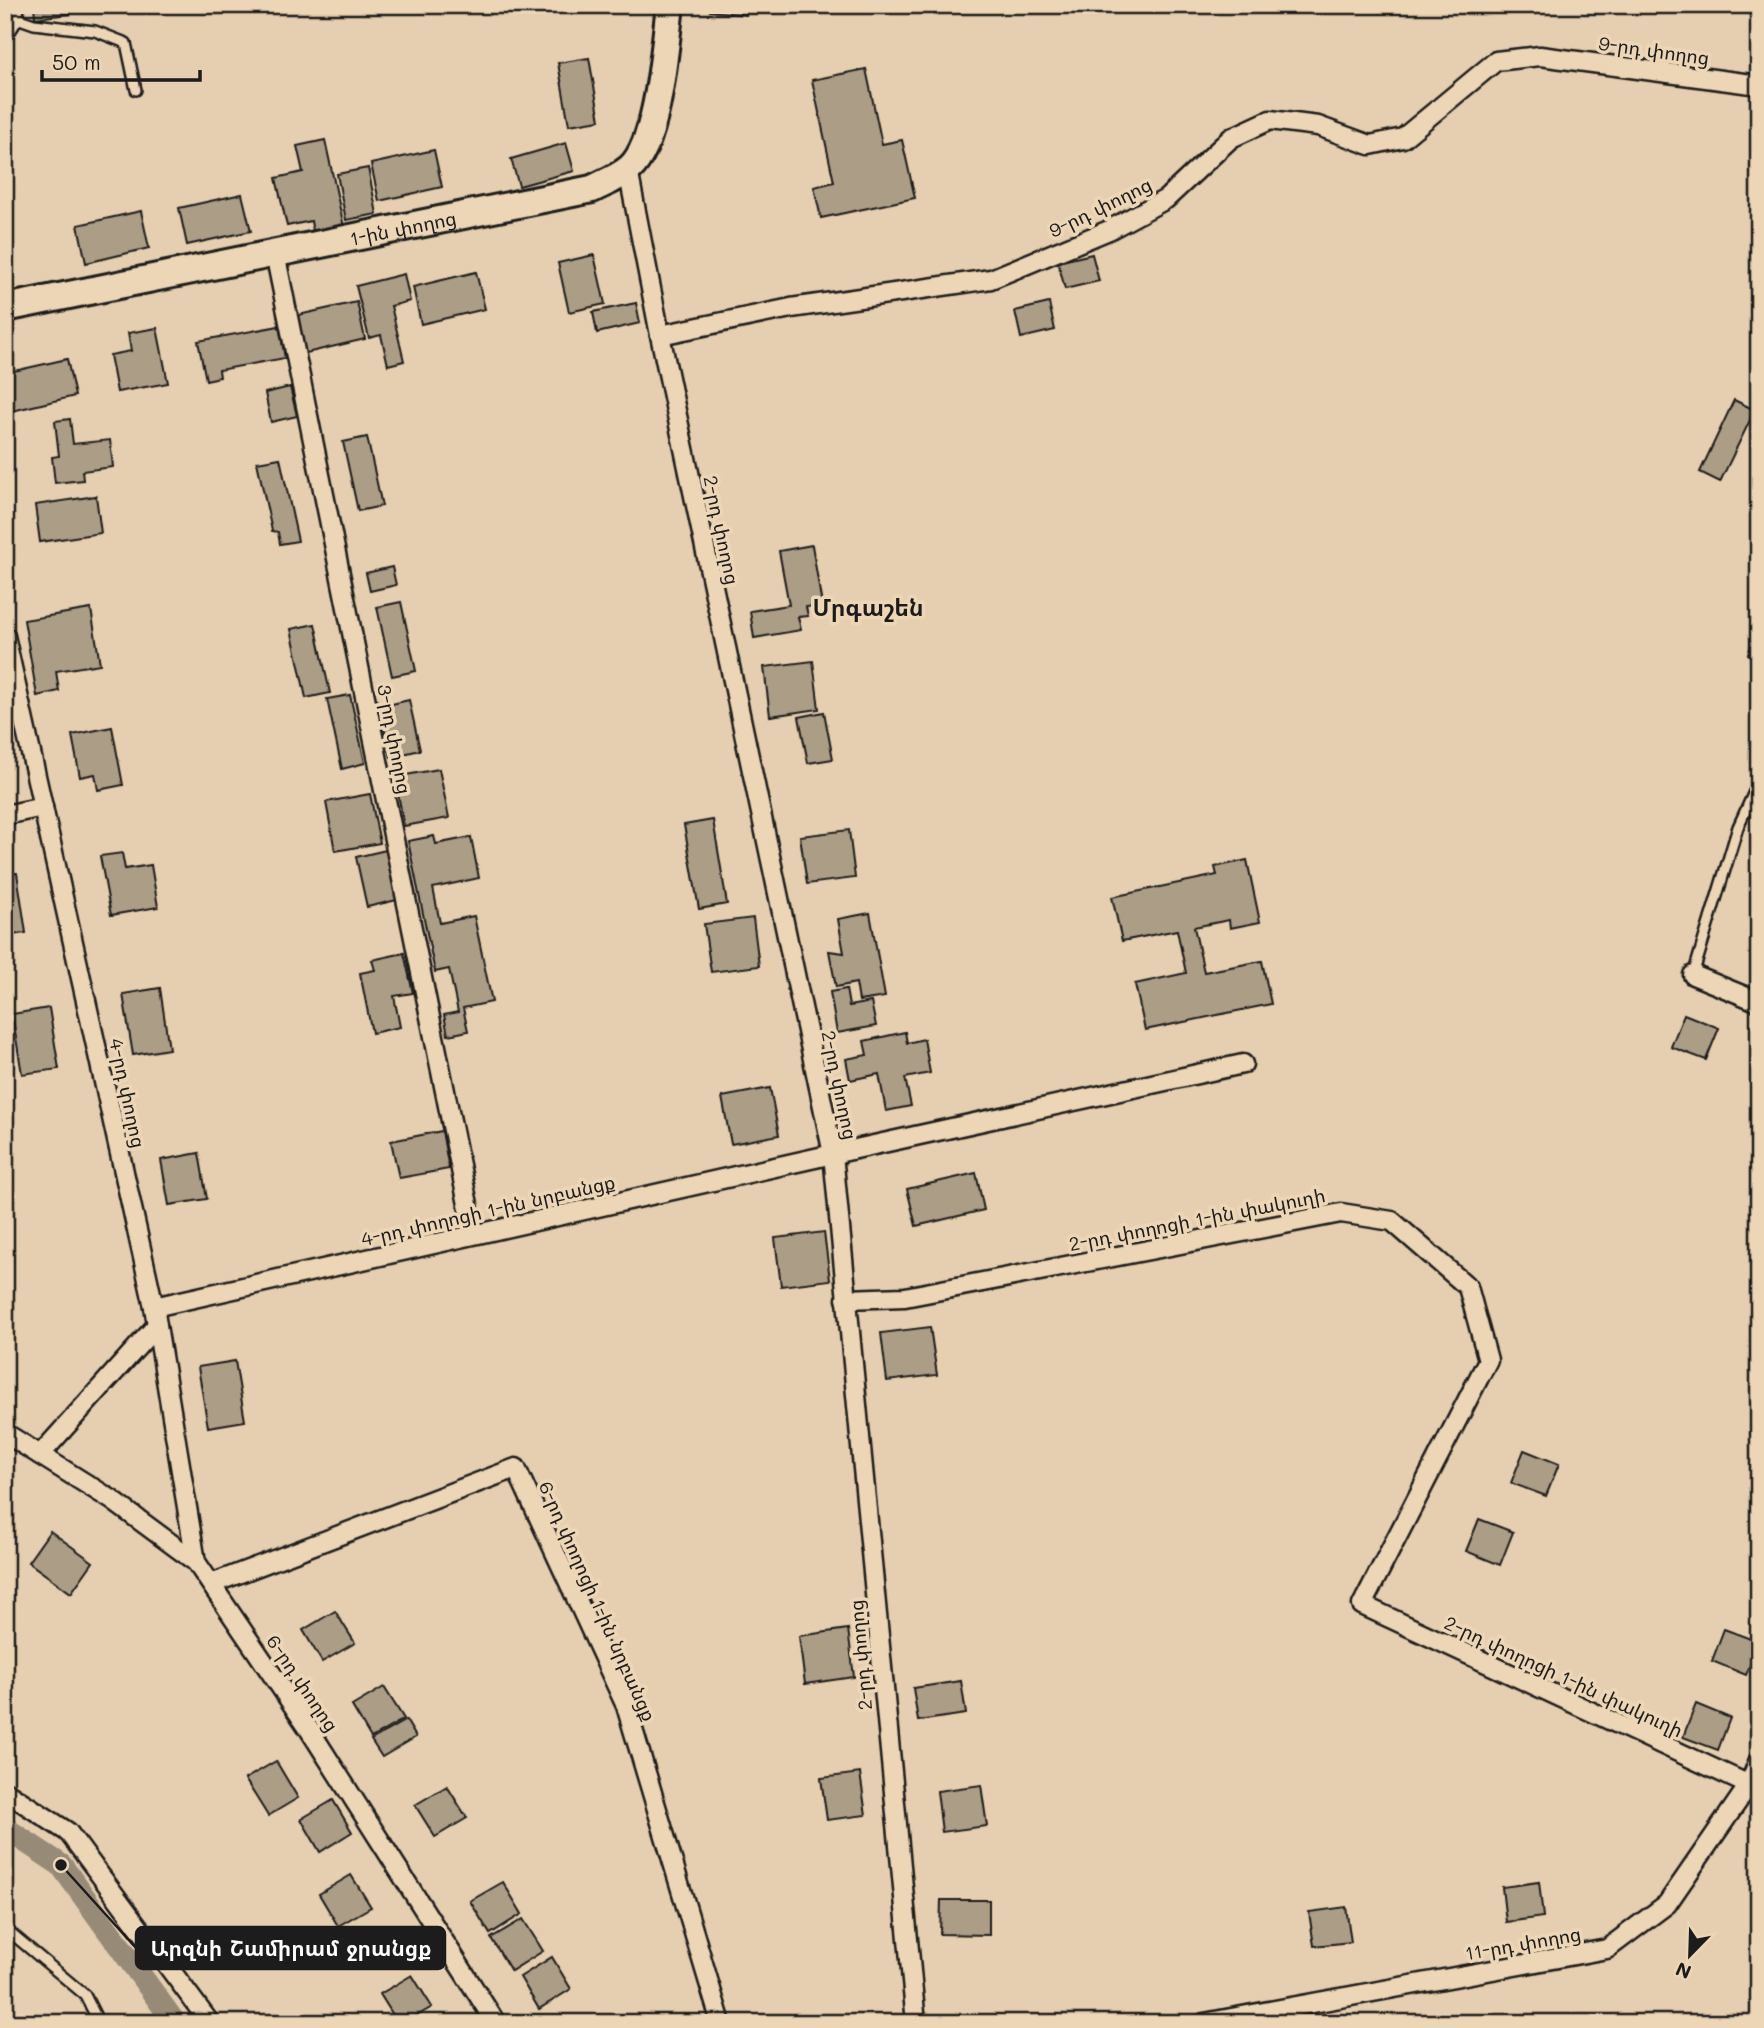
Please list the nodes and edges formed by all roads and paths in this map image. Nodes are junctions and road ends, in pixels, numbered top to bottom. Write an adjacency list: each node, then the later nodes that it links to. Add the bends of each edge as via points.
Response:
1 (670, 5): 5 (main road, via 650,130 637,161)
2 (11, 18): 4 (lane, via 95,31 126,43)
3 (1759, 85): 8 (street, 9-րդ փողոց, via 1541,56 1496,61 1403,138 1370,145 1318,126 1270,120 1231,138 1166,199 1109,230 991,279 791,308)
4 (136, 89)
5 (628, 170): 6 (main road, 1-ին փողոց, via 592,189); 8 (street, 2-րդ փողոց)
6 (275, 253): 7 (main road, 1-ին փողոց); 17 (street, 3-րդ փողոց)
7 (5, 308)
8 (660, 335): 16 (street, 2-րդ փողոց)
9 (5, 636): 11 (street, 4-րդ փողոց)
10 (1759, 781): 13 (lane, via 1738,827)
11 (43, 807): 12 (street); 19 (street, 4-րդ փողոց)
12 (5, 815)
13 (1693, 975): 14 (street)
14 (1759, 1002)
15 (1243, 1065): 16 (street)
16 (833, 1154): 17 (street, 4-րդ փողոցի 1-ին նրբանցք); 18 (street, 2-րդ փողոց)
17 (474, 1234): 19 (street, 4-րդ փողոցի 1-ին նրբանցք)
18 (846, 1299): 25 (street, 2-րդ փողոցի 1-ին փակուղի, via 905,1297 1341,1213 1392,1220 1468,1287 1488,1360 1362,1605); 32 (street, 2-րդ փողոց)
19 (155, 1316): 21 (street); 22 (street, 4-րդ փողոց)
20 (5, 1433): 21 (street, 6-րդ փողոց)
21 (40, 1455): 22 (street, 6-րդ փողոց, via 112,1500)
22 (196, 1562): 23 (street, 6-րդ փողոց)
23 (211, 1584): 30 (street, 6-րդ փողոց); 31 (street, 6-րդ փողոցի 1-ին նրբանցք, via 516,1468 626,1706)
24 (1759, 1760): 25 (street, 11-րդ փողոց)
25 (1754, 1787): 33 (street, 11-րդ փողոց, via 1667,1904 1607,1949)
26 (5, 1791): 29 (street, via 68,1832)
27 (5, 1928): 28 (lane, via 85,1995)
28 (99, 2023)
29 (210, 2023)
30 (496, 2023)
31 (721, 2023)
32 (916, 2023)
33 (1204, 2023)

